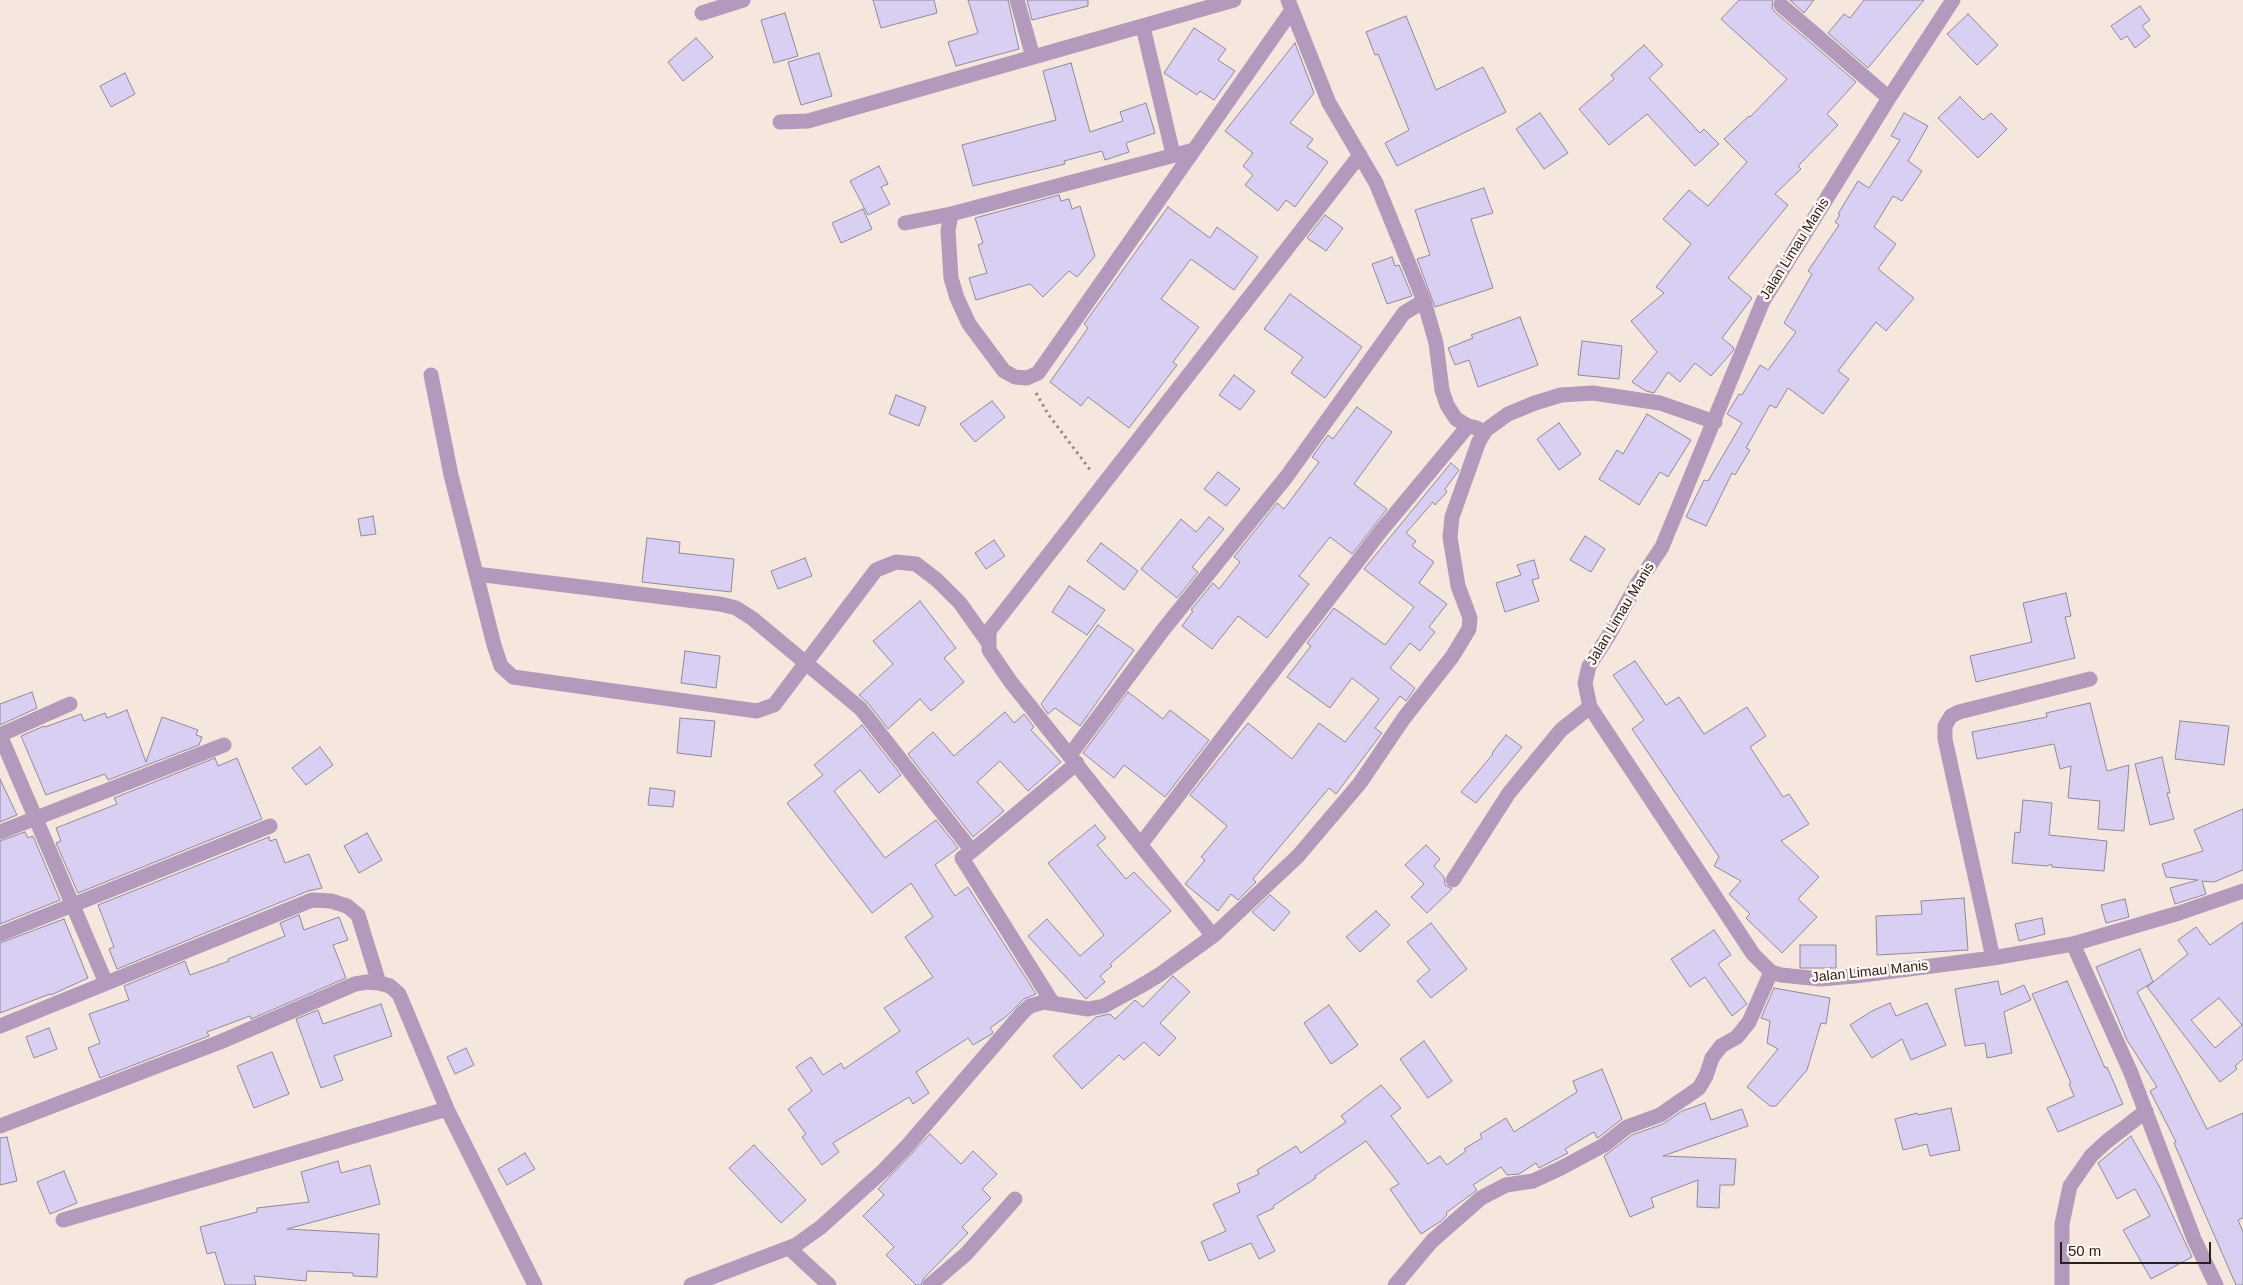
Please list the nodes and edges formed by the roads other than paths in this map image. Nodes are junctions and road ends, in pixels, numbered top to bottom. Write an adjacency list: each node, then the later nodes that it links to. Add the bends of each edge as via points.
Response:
1 (743, 0): 7 (street)
2 (1017, 0): 9 (street)
3 (1234, 0): 8 (street)
4 (1953, 0): 10 (street, Jalan Limau Manis)
5 (1290, 5): 12 (street); 14 (street, via 1329,103)
6 (1781, 5): 10 (street)
7 (702, 13)
8 (1143, 27): 9 (street); 13 (street)
9 (1033, 57): 11 (street, via 808,121)
10 (1889, 98): 19 (street, Jalan Limau Manis, via 1763,301)
11 (780, 122)
12 (1194, 150): 13 (street); 15 (street, via 1038,373 1027,378 1015,377 1004,371 969,324 957,298 949,259)
13 (1173, 154): 15 (street)
14 (1360, 155): 17 (street, via 1376,183); 23 (street, via 989,630)
15 (951, 214): 16 (street)
16 (904, 223)
17 (1424, 301): 20 (street, via 1436,343 1447,405 1456,419); 30 (street, via 1404,313 1287,476 1163,630)
18 (431, 375): 22 (street, via 451,475)
19 (1715, 422): 21 (street, via 1644,400 1593,393 1561,394 1508,414); 27 (street, Jalan Limau Manis, via 1662,547 1589,666 1584,683)
20 (1468, 426): 21 (street); 34 (street, via 1380,532)
21 (1486, 430): 40 (street, via 1479,441 1452,517 1450,537 1458,586 1470,618 1469,629 1360,783 1328,822 1264,890)
22 (476, 574): 24 (street, via 736,608); 24 (street, via 501,666 513,677 757,711 774,705)
23 (987, 641): 24 (street, via 960,603 936,580 916,564 896,562 876,570); 30 (street, via 988,650 1010,681)
24 (806, 662): 35 (street, via 861,709)
25 (2090, 679): 42 (street, via 1959,712 1951,716 1945,726 1945,739)
26 (70, 704): 28 (street)
27 (1590, 707): 36 (street, via 1562,730 1509,793); 43 (street, Jalan Limau Manis, via 1753,954)
28 (0, 735): 31 (street)
29 (224, 745): 31 (street)
30 (1073, 759): 34 (street); 35 (street)
31 (35, 817): 33 (street); 38 (street)
32 (270, 826): 38 (street)
33 (0, 832)
34 (1141, 844): 40 (street)
35 (972, 851): 46 (street, via 962,858)
36 (1453, 880)
37 (2243, 891): 41 (street, Jalan Limau Manis)
38 (73, 905): 39 (street); 44 (street)
39 (0, 934)
40 (1212, 936): 46 (street, via 1159,975 1104,1006 1072,1008)
41 (2073, 944): 42 (street, Jalan Limau Manis); 49 (street)
42 (1993, 958): 43 (street, Jalan Limau Manis, via 1821,979 1781,976)
43 (1771, 972): 58 (street, via 1750,1022 1737,1037 1721,1046 1699,1088 1660,1115 1627,1127 1604,1145 1561,1168 1533,1181 1506,1185 1481,1198 1432,1241)
44 (106, 983): 45 (street, via 312,900 347,906 358,915); 47 (street)
45 (379, 983): 48 (street, via 390,986 399,994); 50 (street, via 355,984 220,1042)
46 (1052, 1002): 53 (street, via 1037,1003 1023,1012 884,1170 822,1227)
47 (0, 1026)
48 (446, 1108): 52 (street); 54 (street)
49 (2146, 1111): 59 (street, via 2091,1156 2070,1186 2062,1224); 60 (street, via 2194,1239)
50 (0, 1126)
51 (1015, 1199): 57 (street, via 966,1254)
52 (63, 1220)
53 (789, 1248): 55 (street); 56 (street)
54 (535, 1285)
55 (691, 1285)
56 (829, 1285)
57 (930, 1285)
58 (1395, 1285)
59 (2062, 1285)
60 (2216, 1285)

